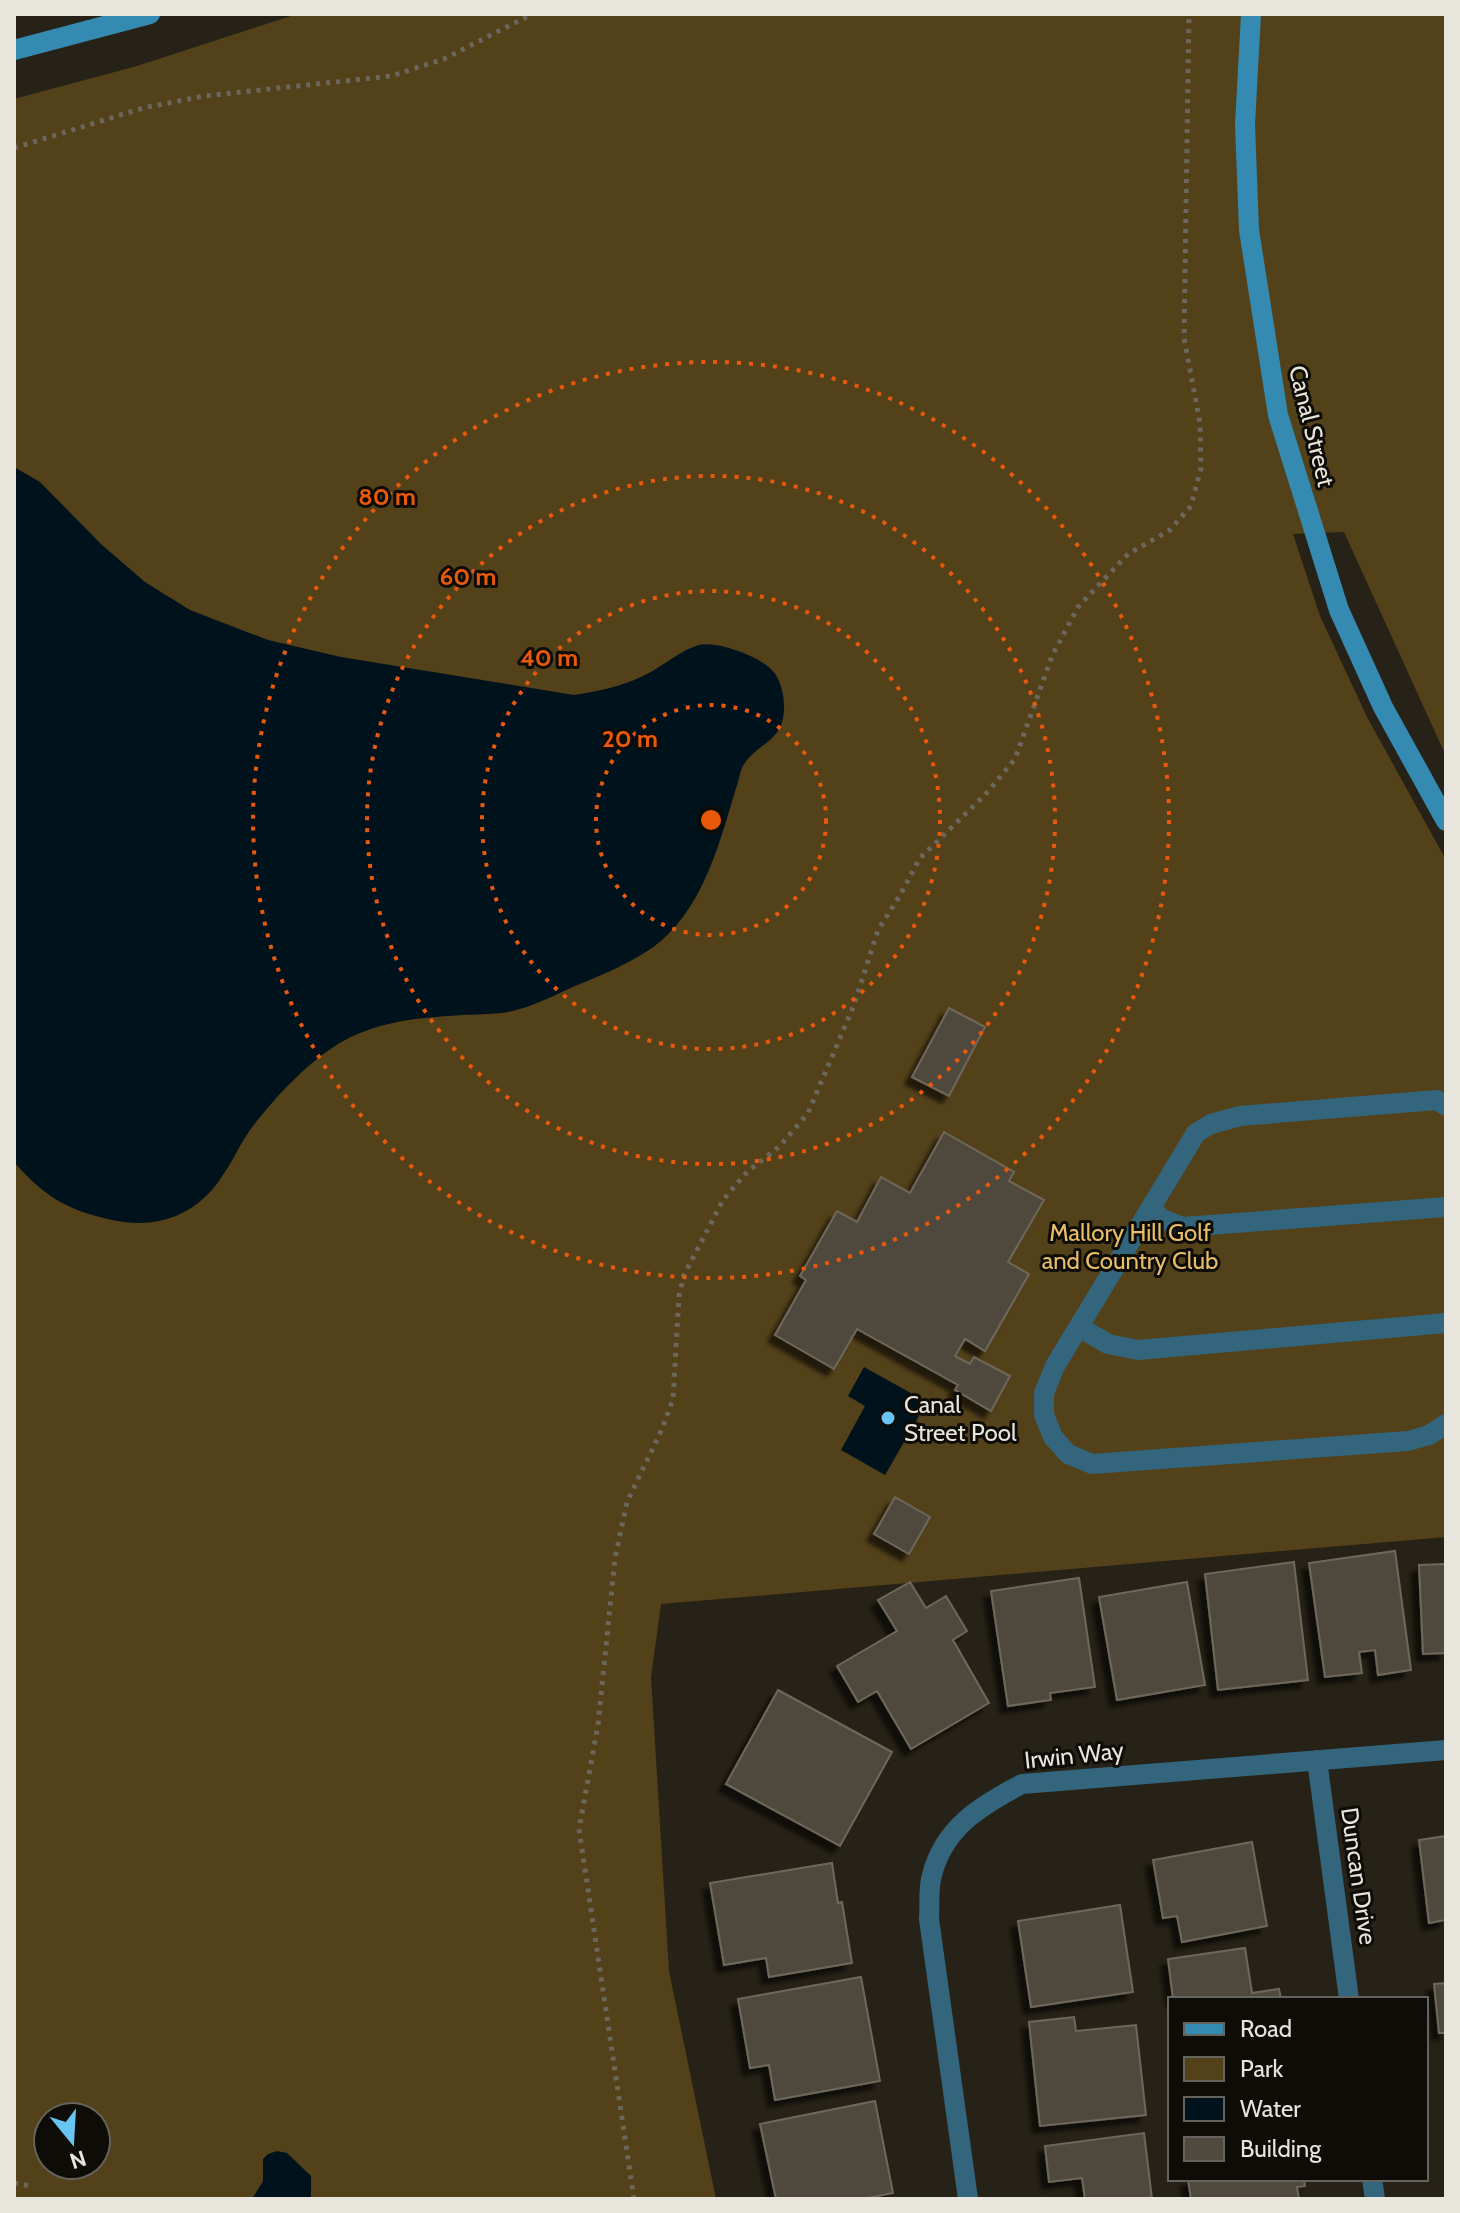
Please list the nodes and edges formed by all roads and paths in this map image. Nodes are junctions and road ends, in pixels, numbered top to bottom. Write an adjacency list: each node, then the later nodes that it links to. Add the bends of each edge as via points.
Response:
1 (150, 14): 5 (street)
2 (532, 14): 6 (path, via 444,59 391,76 204,96 143,108)
3 (1189, 14): 19 (path, via 1184,338 1200,423 1201,468 1191,506 1170,530 1128,554 1078,607 1052,656 1015,759 920,858 878,930 854,1005 808,1113 723,1200 684,1275 673,1399 627,1502 615,1558 598,1725 579,1829)
4 (1251, 14): 7 (street, Canal Street, via 1245,125 1249,230 1278,415 1339,610 1383,707)
5 (14, 50)
6 (14, 148)
7 (1446, 821)
8 (1446, 1106): 10 (street, via 1437,1100 1240,1116 1211,1124 1196,1133)
9 (1446, 1207): 10 (street, via 1183,1227)
10 (1151, 1208): 12 (street)
11 (1446, 1323): 12 (street, via 1138,1350 1108,1344)
12 (1079, 1327): 13 (street, via 1044,1393 1044,1415 1068,1454 1092,1464 1408,1441)
13 (1446, 1424)
14 (1446, 1750): 15 (street, Irwin Way)
15 (1317, 1760): 16 (street, Duncan Drive); 20 (street, Irwin Way, via 1022,1784 984,1804 949,1836 931,1875 929,1919)
16 (1349, 1997)
17 (14, 2183): 18 (path)
18 (31, 2186)
19 (634, 2199)
20 (968, 2199)

